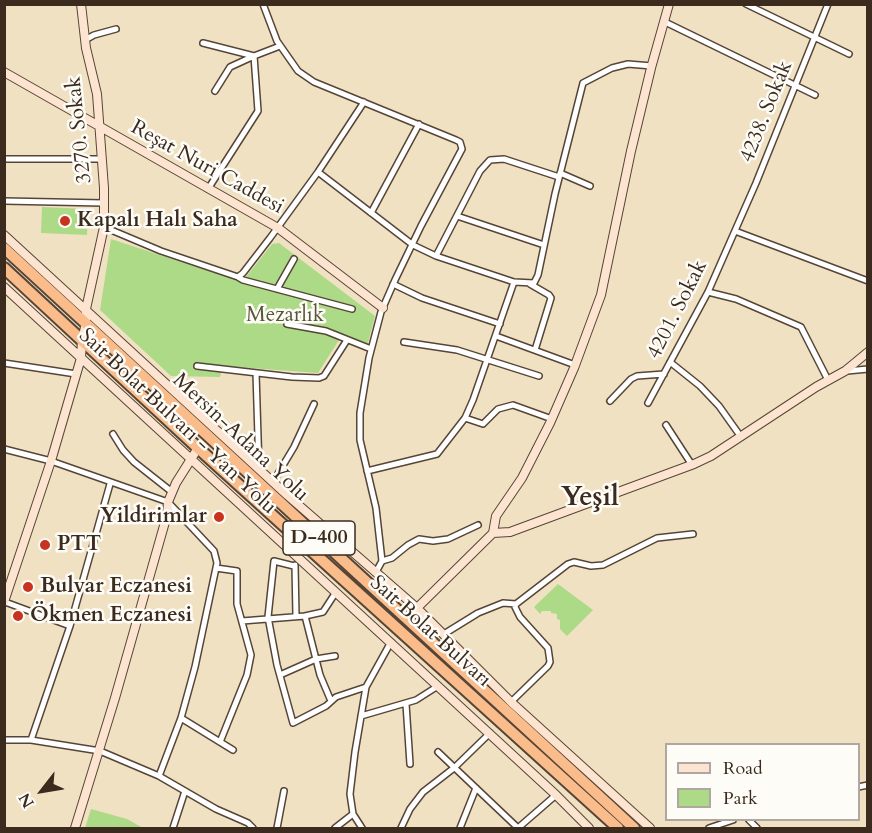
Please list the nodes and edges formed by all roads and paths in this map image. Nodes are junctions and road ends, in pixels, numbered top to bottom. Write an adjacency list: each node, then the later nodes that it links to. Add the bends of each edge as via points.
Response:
1 (81, 4): 9 (street, 3270. Sokak)
2 (263, 4): 11 (street)
3 (669, 4): 6 (street)
4 (746, 4): 8 (street)
5 (828, 4): 8 (street, 4238. Sokak)
6 (665, 22): 14 (street); 16 (street)
7 (116, 29): 9 (street)
8 (815, 37): 12 (street); 16 (street, 4238. Sokak)
9 (85, 40): 21 (street, 3270. Sokak)
10 (203, 43): 13 (street)
11 (280, 46): 13 (street); 19 (street, via 298,71 314,82)
12 (849, 54)
13 (254, 56): 17 (street, via 230,67); 27 (street, via 258,111)
14 (652, 66): 25 (street, via 628,64 583,83); 67 (street, via 601,295)
15 (4, 72): 21 (street, Reşat Nuri Caddesi)
16 (795, 86): 18 (street); 34 (street, 4238. Sokak)
17 (215, 91)
18 (815, 95)
19 (364, 102): 20 (street); 24 (street)
20 (418, 124): 30 (street); 36 (street, via 460,142 462,149)
21 (100, 128): 23 (street, 3270. Sokak); 27 (street, Reşat Nuri Caddesi)
22 (4, 159): 23 (street)
23 (102, 159): 29 (street, 3270. Sokak)
24 (318, 172): 30 (street); 33 (street)
25 (560, 175): 26 (street); 31 (street, via 504,159 490,160 480,171); 37 (street)
26 (590, 186)
27 (208, 189): 33 (street, Reşat Nuri Caddesi)
28 (4, 201): 29 (street)
29 (104, 203): 32 (street, 3270. Sokak)
30 (371, 213): 36 (street)
31 (457, 216): 37 (street); 39 (street)
32 (104, 227): 42 (street); 51 (street, 3270. Sokak)
33 (278, 228): 42 (street); 50 (street, Reşat Nuri Caddesi)
34 (735, 231): 43 (street); 49 (street, 4201. Sokak)
35 (4, 235): 51 (street, Sait Bolat Bulvarı - Yan Yolu)
36 (413, 245): 39 (street); 45 (street)
37 (544, 245): 46 (street, via 538,275)
38 (4, 248): 53 (highway, Mersin-Adana Yolu / D-400)
39 (436, 256): 44 (street)
40 (294, 259): 48 (street)
41 (4, 268): 57 (highway, Sait Bolat Bulvarı / D-400)
42 (238, 277): 48 (street)
43 (867, 281)
44 (514, 282): 46 (street); 55 (street)
45 (393, 284): 50 (street); 55 (street)
46 (530, 284): 61 (street, via 551,298)
47 (4, 287): 63 (street, Sait Bolat Bulvarı - Yan Yolu)
48 (277, 289): 52 (street)
49 (708, 292): 65 (street, 4201. Sokak); 75 (street, via 736,299 801,327)
50 (383, 308): 60 (street)
51 (86, 309): 53 (street, 3270. Sokak); 89 (street, Sait Bolat Bulvarı - Yan Yolu)
52 (352, 309)
53 (86, 323): 57 (street, 3270. Sokak); 151 (highway, Mersin-Adana Yolu / D-400)
54 (287, 324): 58 (street, via 326,331)
55 (500, 324): 56 (street)
56 (495, 336): 61 (street); 64 (street)
57 (81, 340): 63 (street, 3270. Sokak); 84 (highway, Sait Bolat Bulvarı / D-400)
58 (347, 340): 60 (street); 71 (street, via 319,378)
59 (404, 342): 64 (street)
60 (371, 349): 90 (street, via 360,412 360,440)
61 (534, 350): 67 (street)
62 (867, 351): 70 (street)
63 (81, 358): 72 (street, 3270. Sokak); 86 (street, Sait Bolat Bulvarı - Yan Yolu)
64 (488, 359): 74 (street); 79 (street)
65 (670, 362): 73 (street, 4201. Sokak); 83 (street, via 719,406)
66 (4, 363): 72 (street)
67 (575, 365): 80 (street)
68 (197, 366): 71 (street)
69 (867, 369): 70 (street)
70 (845, 371): 75 (street)
71 (256, 373): 89 (street)
72 (76, 374): 87 (street, 3270. Sokak)
73 (664, 374): 76 (street, via 631,379); 77 (street, 4201. Sokak)
74 (539, 376)
75 (828, 380): 83 (street)
76 (610, 401)
77 (648, 403)
78 (314, 404): 91 (street)
79 (465, 418): 80 (street, via 483,424 498,409 513,405); 90 (street, via 435,455)
80 (552, 419): 96 (street, via 522,478 496,516)
81 (666, 425): 88 (street)
82 (113, 434): 93 (street, via 134,462)
83 (741, 437): 88 (street)
84 (198, 448): 86 (street); 150 (highway, Sait Bolat Bulvarı / D-400)
85 (4, 449): 87 (street)
86 (191, 458): 93 (street); 98 (street, Sait Bolat Bulvarı - Yan Yolu)
87 (51, 461): 92 (street); 104 (street, 3270. Sokak)
88 (692, 465): 96 (street, via 510,532)
89 (259, 469): 91 (street, Sait Bolat Bulvarı - Yan Yolu)
90 (367, 471): 99 (street)
91 (273, 482): 102 (street, Sait Bolat Bulvarı - Yan Yolu)
92 (110, 484): 94 (street); 111 (street)
93 (172, 492): 94 (street)
94 (168, 502): 101 (street, via 214,550); 129 (street)
95 (478, 525): 99 (street, via 448,539 419,539)
96 (493, 533): 106 (street)
97 (693, 534): 105 (street, via 657,538 603,564 568,564)
98 (300, 559): 100 (street); 103 (street, Sait Bolat Bulvarı - Yan Yolu)
99 (382, 561): 102 (street)
100 (294, 566): 107 (street); 109 (street, via 274,561)
101 (216, 568): 110 (street, via 237,571 237,604); 123 (street)
102 (376, 572): 106 (street, Sait Bolat Bulvarı - Yan Yolu)
103 (336, 592): 108 (street, via 323,612); 113 (street, Sait Bolat Bulvarı - Yan Yolu)
104 (5, 602): 111 (street)
105 (516, 604): 112 (street, via 503,603 486,610); 120 (street, via 520,617 548,648 550,662)
106 (417, 608): 112 (street, Sait Bolat Bulvarı - Yan Yolu)
107 (296, 616): 108 (street); 109 (street)
108 (305, 616): 115 (street)
109 (268, 617): 110 (street); 116 (street)
110 (242, 621): 127 (street, via 250,665)
111 (70, 626): 126 (street)
112 (444, 634): 120 (street, Sait Bolat Bulvarı - Yan Yolu)
113 (391, 642): 117 (street, Sait Bolat Bulvarı - Yan Yolu); 118 (street)
114 (335, 656): 115 (street)
115 (316, 659): 116 (street); 119 (street)
116 (280, 675): 119 (street, via 293,723)
117 (438, 686): 121 (street); 124 (street, Sait Bolat Bulvarı - Yan Yolu)
118 (366, 687): 119 (street); 122 (street)
119 (331, 701)
120 (511, 702): 152 (street, Sait Bolat Bulvarı - Yan Yolu)
121 (406, 704): 122 (street); 131 (street)
122 (361, 716): 138 (street, via 350,794)
123 (181, 718): 127 (street); 133 (street)
124 (490, 734): 132 (street); 137 (street, Sait Bolat Bulvarı - Yan Yolu)
125 (4, 740): 126 (street)
126 (32, 740): 129 (street)
127 (220, 742): 128 (street)
128 (233, 750)
129 (100, 751): 133 (street); 140 (street)
130 (438, 752): 132 (street)
131 (410, 764)
132 (454, 768): 134 (street); 146 (street, via 423,792)
133 (159, 776): 135 (street)
134 (476, 788): 147 (street); 148 (street)
135 (185, 791): 141 (street); 142 (street)
136 (284, 791): 143 (street)
137 (556, 795): 148 (street); 149 (street, Sait Bolat Bulvarı - Yan Yolu)
138 (353, 814): 144 (street); 145 (street)
139 (728, 821): 153 (street)
140 (75, 828)
141 (172, 828)
142 (254, 828)
143 (277, 828)
144 (335, 828)
145 (362, 828)
146 (401, 828)
147 (460, 828)
148 (518, 828)
149 (589, 828)
150 (618, 828)
151 (634, 828)
152 (650, 828)
153 (710, 828)

